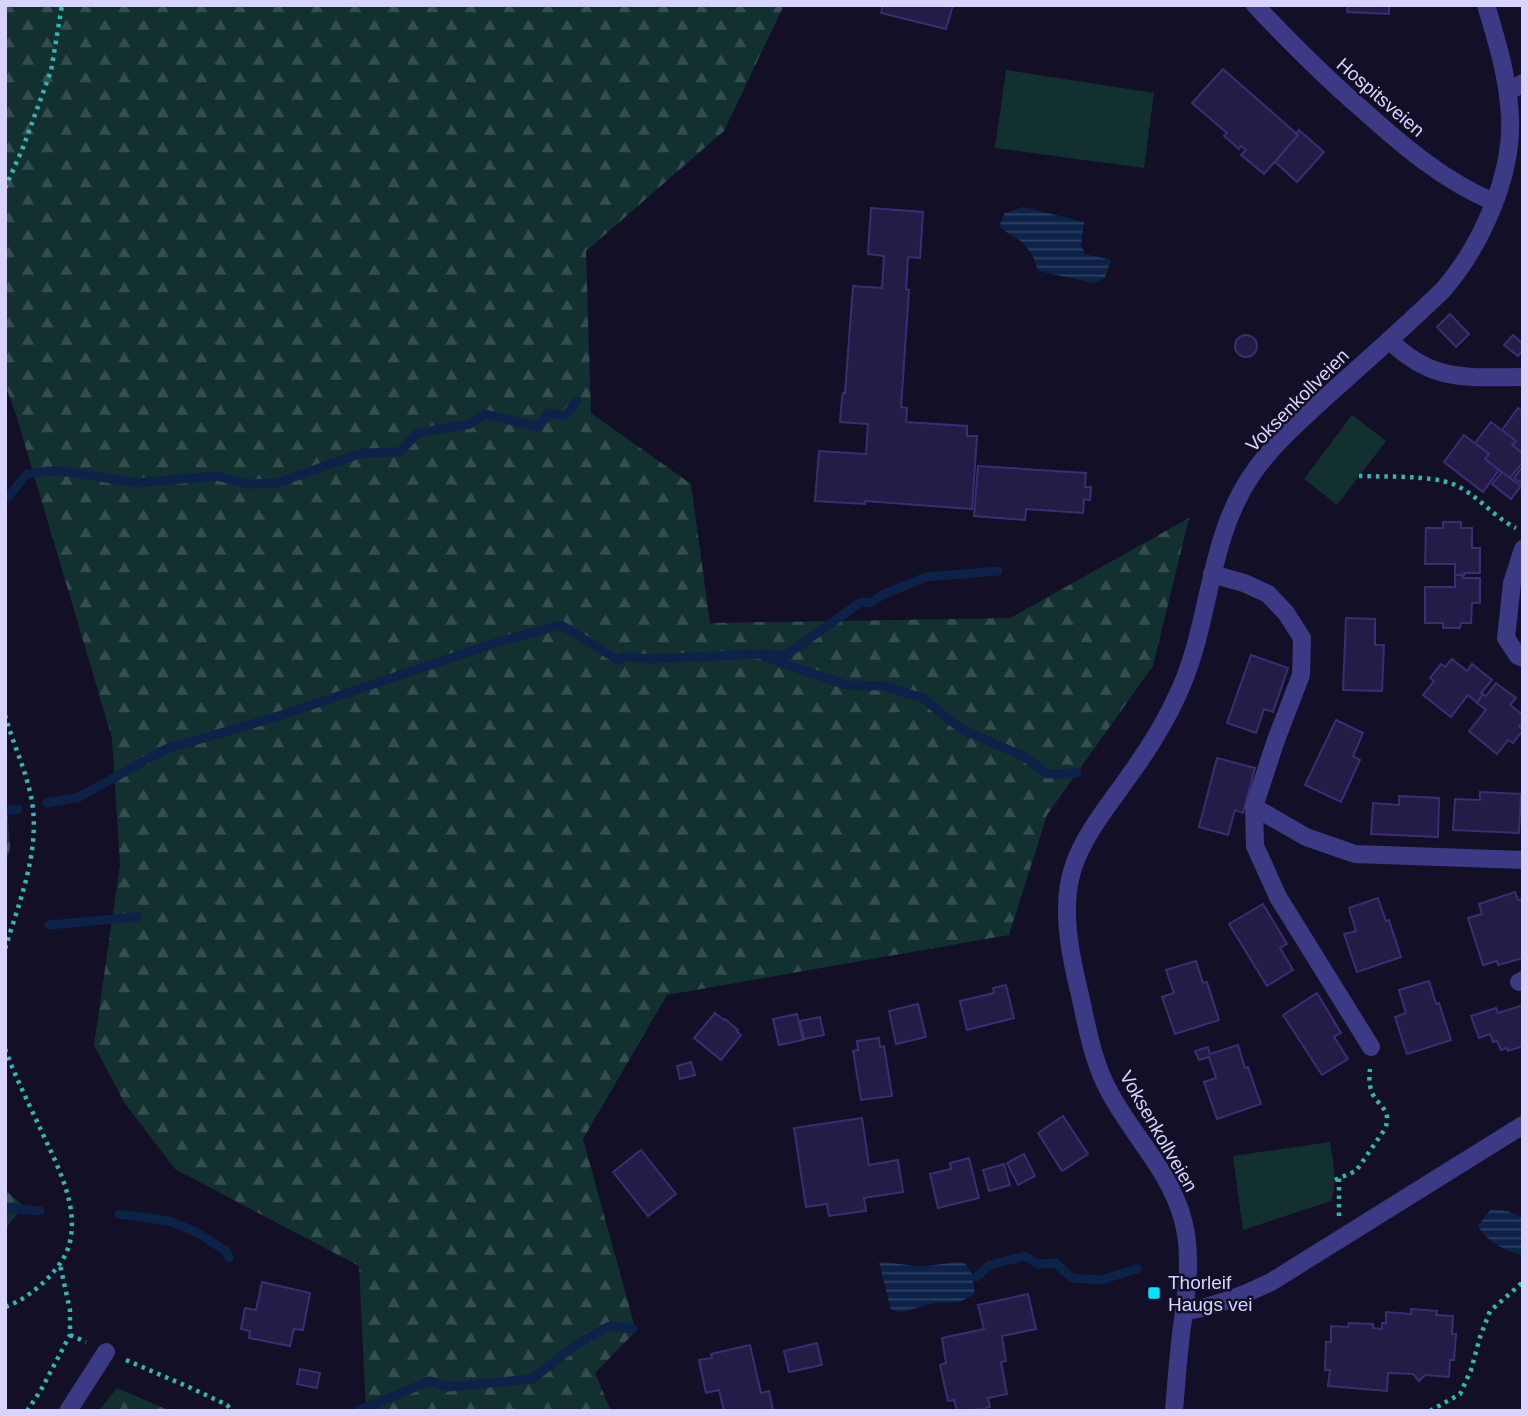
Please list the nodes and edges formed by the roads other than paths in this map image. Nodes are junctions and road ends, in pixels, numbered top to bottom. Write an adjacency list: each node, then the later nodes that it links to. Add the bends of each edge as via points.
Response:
1 (1255, 5): 4 (street, Hospitsveien, via 1388,133 1455,184)
2 (1486, 5): 3 (street, Voksenkollveien)
3 (1515, 88): 4 (street, Voksenkollveien, via 1506,166)
4 (1494, 202): 5 (street, Voksenkollveien, via 1460,270)
5 (1389, 340): 6 (street, via 1404,355 1443,373); 8 (street, Voksenkollveien, via 1303,419 1253,473 1231,512)
6 (1523, 377)
7 (1523, 548): 9 (street, via 1512,583 1506,639)
8 (1212, 574): 10 (street, via 1268,594 1301,638 1301,675); 14 (street, Voksenkollveien, via 1180,690 1151,745 1082,845 1068,886 1067,907 1073,964 1098,1066 1109,1092 1164,1176 1184,1223 1188,1275)
9 (1523, 658)
10 (1254, 807): 11 (street, via 1306,837 1355,854); 12 (street, via 1255,846 1278,897)
11 (1523, 860)
12 (1371, 1047)
13 (1521, 1128): 14 (street, via 1271,1282)
14 (1184, 1312): 17 (street, Voksenkollveien)
15 (106, 1352): 16 (street)
16 (68, 1411)
17 (1174, 1411)

